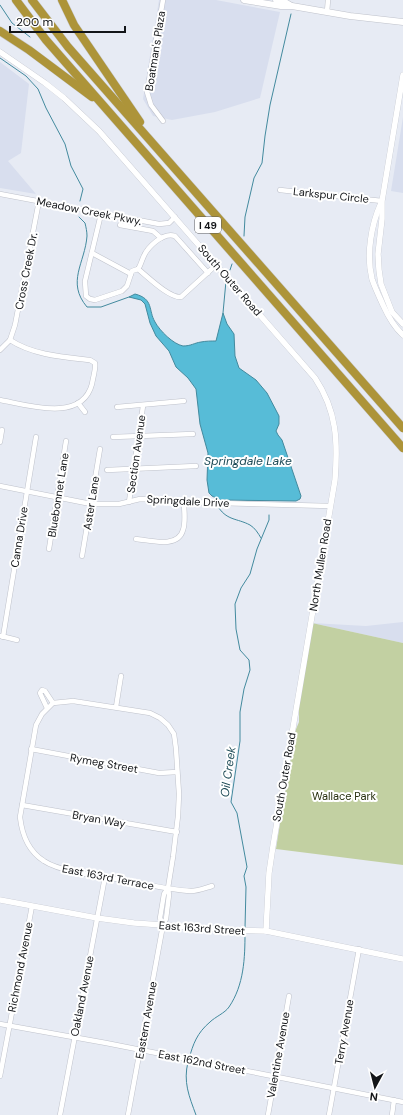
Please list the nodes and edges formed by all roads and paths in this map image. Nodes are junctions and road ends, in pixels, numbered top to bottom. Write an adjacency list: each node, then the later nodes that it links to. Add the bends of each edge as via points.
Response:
1 (16, 0): 15 (highway, I 49, via 46,40)
2 (32, 0): 21 (highway, I 49, via 68,47)
3 (62, 0): 21 (highway, via 74,25 140,122)
4 (163, 0): 16 (street, Boatman's Plaza, via 147,92 150,105)
5 (244, 0): 9 (main road)
6 (264, 0): 7 (main road)
7 (275, 0): 9 (main road)
8 (328, 0): 10 (street)
9 (292, 6): 10 (main road)
10 (326, 12): 11 (main road)
11 (403, 22)
12 (0, 31): 15 (highway)
13 (0, 52): 23 (street, South Outer Road, via 45,83 76,109)
14 (403, 75): 20 (street)
15 (102, 104): 49 (highway, I 49)
16 (163, 121)
17 (280, 190): 20 (street, Larkspur Circle)
18 (0, 194): 19 (street, Meadow Creek Pkwy.)
19 (39, 201): 22 (street, Meadow Creek Pkwy.); 33 (street, Cross Creek Dr., via 18,315)
20 (382, 201): 31 (street, via 378,254 381,284 392,312); 32 (street, via 376,215 371,241 372,278 386,311)
21 (212, 209): 41 (highway, I 49)
22 (101, 214): 23 (street, Meadow Creek Pkwy., via 163,224 169,223); 26 (street)
23 (175, 217): 27 (street, South Outer Road)
24 (120, 225): 25 (street, via 153,231)
25 (161, 238): 28 (street, via 147,251); 29 (street, via 175,236)
26 (92, 253): 30 (street); 30 (street, via 85,281 88,298 95,300 122,291 127,286)
27 (216, 265): 29 (street); 60 (street, South Outer Road, via 317,382 331,412 336,433 335,480)
28 (138, 269): 29 (street, via 176,297 181,297); 30 (street)
29 (208, 273)
30 (131, 274)
31 (403, 324)
32 (403, 336)
33 (10, 340): 34 (street); 37 (street, via 30,350 90,360 94,363 91,386)
34 (0, 350)
35 (0, 400): 37 (street, via 56,409)
36 (184, 401): 38 (street)
37 (78, 403): 40 (street)
38 (143, 406): 39 (street); 44 (street, Section Avenue)
39 (117, 407)
40 (84, 412)
41 (403, 428)
42 (2, 430): 48 (street)
43 (193, 434): 44 (street)
44 (139, 436): 46 (street); 52 (street, Section Avenue)
45 (36, 437): 55 (street, Canna Drive)
46 (113, 437)
47 (66, 441): 56 (street, Bluebonnet Lane)
48 (0, 442)
49 (403, 448)
50 (100, 449): 59 (street, Aster Lane)
51 (196, 466): 52 (street)
52 (134, 469): 53 (street); 57 (street, Section Avenue)
53 (107, 470)
54 (0, 486): 55 (street, Springdale Drive)
55 (27, 491): 56 (street, Springdale Drive); 65 (street, Canna Drive)
56 (57, 497): 59 (street, Springdale Drive); 62 (street, Bluebonnet Lane)
57 (129, 502): 58 (street, Springdale Drive, via 140,499); 59 (street, Springdale Drive)
58 (184, 502): 60 (street, Springdale Drive); 61 (street, via 184,530 176,540 169,542)
59 (91, 504): 63 (street, Aster Lane)
60 (330, 506): 64 (street, North Mullen Road)
61 (136, 539)
62 (48, 549)
63 (82, 556)
64 (310, 624): 82 (street, South Outer Road, via 272,846)
65 (2, 637): 66 (street)
66 (17, 640)
67 (121, 676): 69 (street)
68 (53, 703): 69 (street, via 73,700); 70 (street); 70 (street, via 42,690 40,696)
69 (116, 707): 72 (street, Eastern Avenue, via 150,714 168,725 174,734)
70 (48, 708): 71 (street, via 36,725)
71 (31, 749): 72 (street, Rymeg Street, via 159,773); 73 (street)
72 (177, 772): 74 (street, Eastern Avenue)
73 (22, 805): 74 (street, Bryan Way); 75 (street, East 163rd Terrace, via 22,831 33,852 58,868)
74 (177, 832): 77 (street, Eastern Avenue)
75 (105, 877): 77 (street, East 163rd Terrace); 80 (street, Oakland Avenue)
76 (212, 886): 77 (street, East 163rd Terrace, via 193,891)
77 (168, 888): 81 (street, Eastern Avenue, via 164,894 160,918)
78 (0, 900): 79 (street, East 163rd Street)
79 (32, 906): 80 (street, East 163rd Street); 87 (street, Richmond Avenue)
80 (97, 918): 81 (street, East 163rd Street); 88 (street, Oakland Avenue)
81 (163, 925): 82 (street, East 163rd Street); 89 (street, Eastern Avenue)
82 (266, 931): 83 (street, East 163rd Street)
83 (359, 949): 84 (street, East 163rd Street); 92 (street, Terry Avenue)
84 (403, 958)
85 (289, 996): 91 (street, Valentine Avenue)
86 (0, 1024): 87 (street, East 162nd Street)
87 (10, 1025): 88 (street, East 162nd Street); 90 (street, Richmond Avenue)
88 (75, 1037): 89 (street, East 162nd Street); 95 (street, Oakland Avenue)
89 (141, 1050): 91 (street, East 162nd Street); 96 (street, Eastern Avenue)
90 (0, 1076)
91 (274, 1076): 92 (street, East 162nd Street); 97 (street, Valentine Avenue)
92 (334, 1088): 93 (street, East 162nd Street); 98 (street, Terry Avenue)
93 (394, 1100): 94 (street, East 162nd Street); 99 (street)
94 (403, 1102)
95 (60, 1115)
96 (128, 1115)
97 (268, 1115)
98 (329, 1115)
99 (392, 1115)

